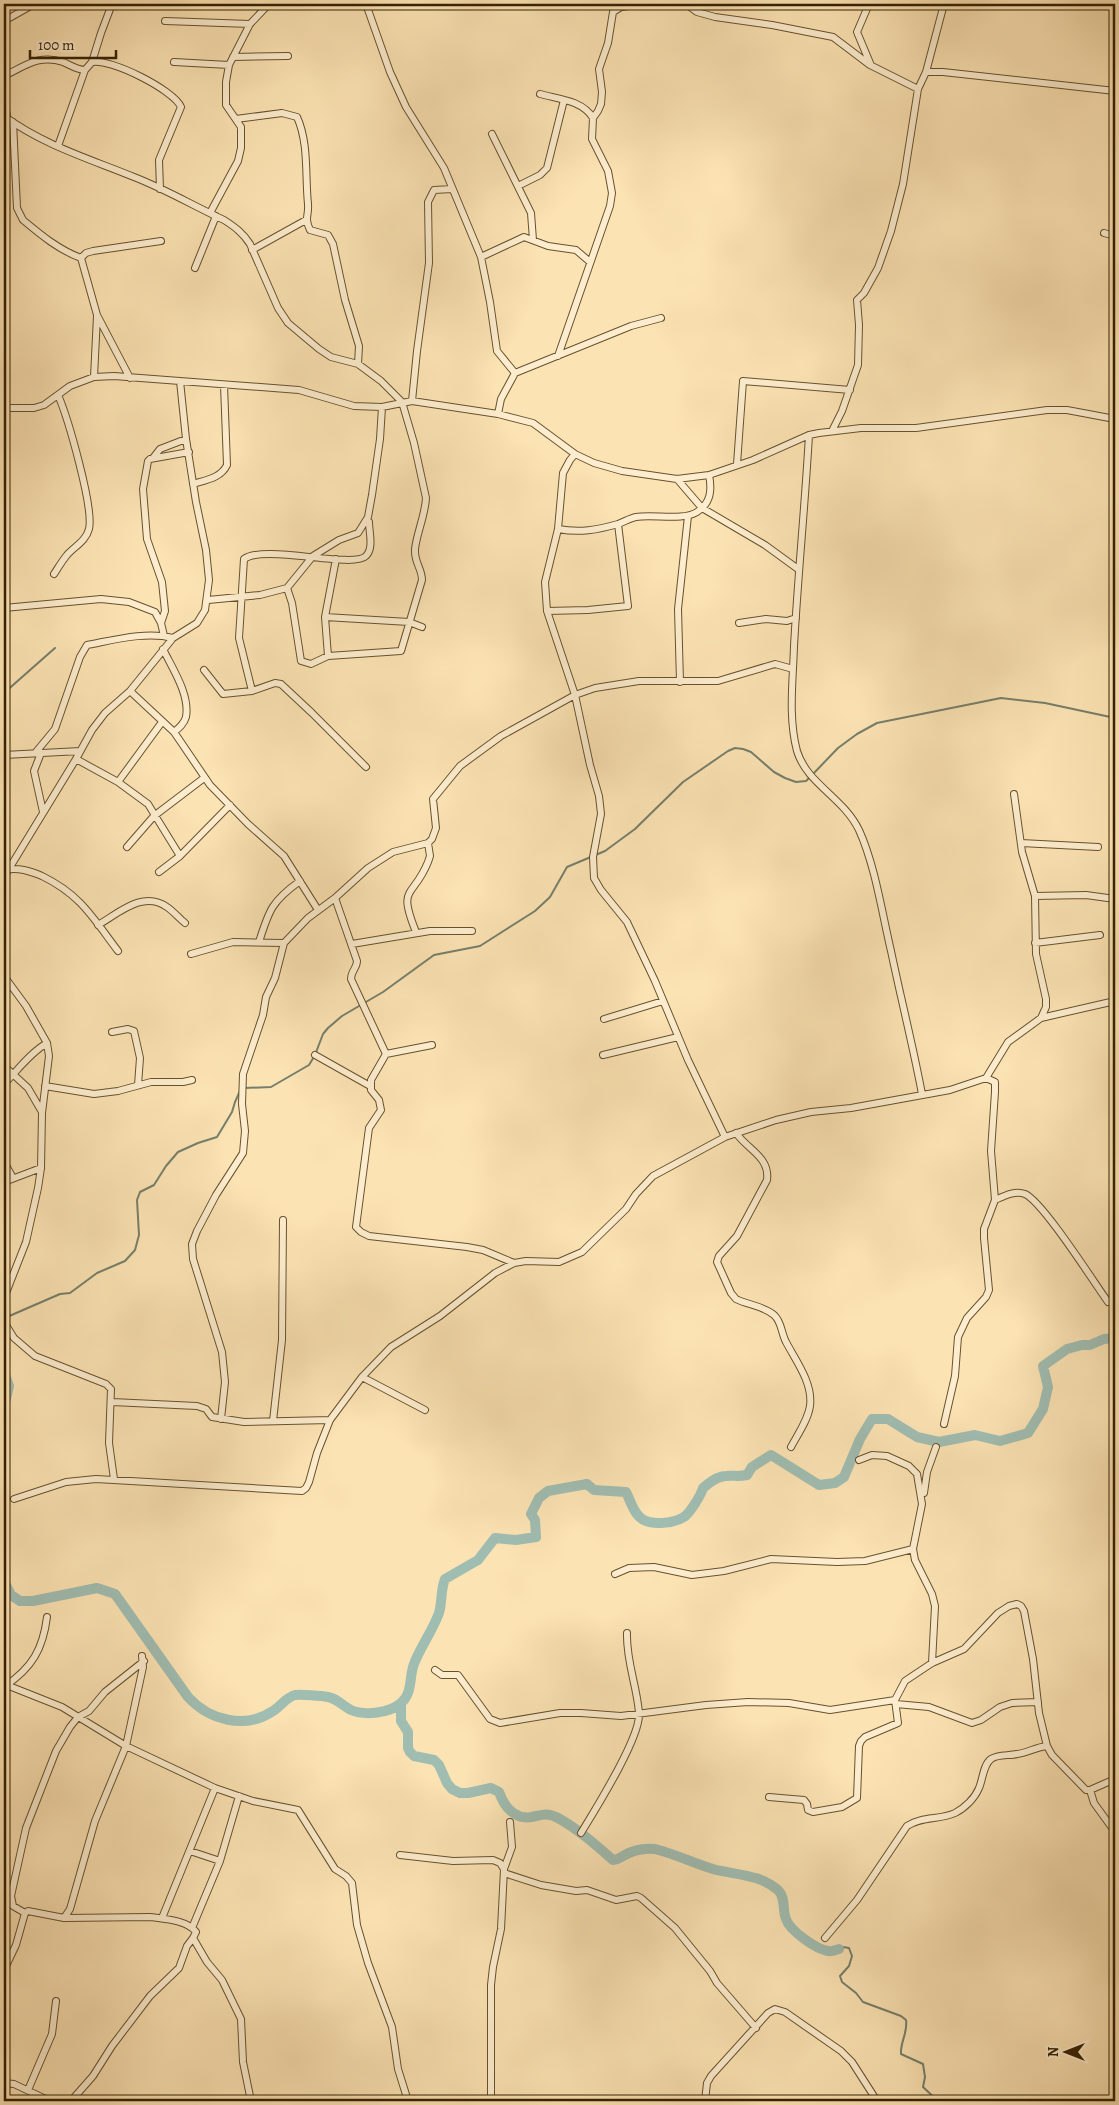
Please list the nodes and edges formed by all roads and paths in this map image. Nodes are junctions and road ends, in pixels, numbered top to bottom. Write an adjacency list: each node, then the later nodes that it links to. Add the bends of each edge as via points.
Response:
1 (112, 4): 14 (street)
2 (269, 4): 11 (street)
3 (366, 4): 33 (street, via 406,107 444,168)
4 (642, 4): 26 (street, via 621,7 613,12 608,43 599,69 600,108)
5 (686, 4): 17 (street, via 697,12 715,17 833,37)
6 (869, 4): 17 (street, via 857,32)
7 (944, 4): 19 (street)
8 (29, 7): 10 (street)
9 (166, 20): 11 (street)
10 (4, 21)
11 (250, 24): 13 (street)
12 (288, 56): 13 (street)
13 (233, 57): 16 (street)
14 (92, 62): 18 (street); 32 (street, via 134,74 179,102 180,113 160,160)
15 (174, 62): 16 (street)
16 (229, 65): 28 (street, via 226,105)
17 (870, 65): 21 (street)
18 (85, 70): 20 (street, via 43,58); 30 (street)
19 (926, 72): 21 (street); 22 (street)
20 (4, 76)
21 (918, 89): 54 (street, via 903,184 891,231 878,268 857,300 859,354)
22 (1115, 91)
23 (4, 92): 27 (street)
24 (540, 94): 25 (street)
25 (564, 100): 26 (street, via 584,107); 31 (street, via 547,168)
26 (593, 118): 43 (street, via 592,139 608,171 612,194)
27 (8, 119): 30 (street); 41 (street, via 19,214 56,246)
28 (236, 119): 34 (street, via 242,137 238,161); 35 (street, via 282,113 297,117 304,138)
29 (492, 134): 31 (street)
30 (58, 146): 32 (street)
31 (518, 186): 38 (street, via 531,213)
32 (160, 189): 34 (street)
33 (452, 189): 42 (street); 56 (street, via 434,190 428,202 429,264)
34 (213, 215): 40 (street, via 246,236); 44 (street)
35 (306, 220): 40 (street); 48 (street, via 310,230 328,235 333,244 359,346)
36 (1104, 233): 37 (street)
37 (1115, 236)
38 (533, 240): 42 (street, via 524,237); 43 (street, via 576,250)
39 (161, 241): 41 (street, via 86,252)
40 (252, 250): 48 (street, via 278,308 288,322 331,357)
41 (81, 258): 45 (street)
42 (481, 258): 49 (street, via 497,351)
43 (590, 262): 47 (street)
44 (195, 268)
45 (97, 315): 50 (street); 51 (street)
46 (660, 318): 47 (street, via 631,326)
47 (558, 356): 49 (street)
48 (358, 364): 57 (street)
49 (515, 373): 60 (street, via 505,389)
50 (94, 377): 51 (street); 55 (street, via 70,386)
51 (130, 378): 52 (street)
52 (180, 381): 53 (street); 64 (street)
53 (224, 385): 59 (street, via 299,390 354,406); 71 (street, via 227,465 217,476)
54 (850, 390): 62 (street); 68 (street, via 743,381)
55 (58, 396): 58 (street, via 34,408); 80 (street, via 70,428 90,521 86,536)
56 (412, 401): 57 (street); 60 (street)
57 (402, 402): 59 (street); 88 (street, via 426,498 415,549 422,580)
58 (4, 407)
59 (382, 407): 77 (street, via 377,470 366,523 358,533 339,540)
60 (498, 414): 66 (street, via 533,424)
61 (1115, 420): 62 (street, via 1067,410 1047,410 916,428)
62 (832, 431): 63 (street)
63 (809, 435): 68 (street); 79 (street)
64 (186, 439): 65 (street); 67 (street, via 160,449)
65 (189, 452): 67 (street); 71 (street)
66 (575, 454): 70 (street, via 622,472); 76 (street, via 563,473)
67 (153, 458): 89 (street, via 148,461 143,488 147,539 162,582 165,611)
68 (737, 464): 69 (street)
69 (709, 475): 70 (street); 72 (street, via 710,494)
70 (678, 479): 72 (street)
71 (193, 484): 83 (street, via 206,550)
72 (702, 508): 73 (street); 79 (street, via 765,545)
73 (688, 516): 75 (street, via 636,517); 98 (street, via 678,609)
74 (369, 522): 78 (street, via 371,542 367,555 361,559)
75 (618, 524): 76 (street, via 580,532); 85 (street, via 628,606)
76 (558, 529): 85 (street, via 547,567)
77 (314, 556): 78 (street); 81 (street); 82 (street, via 246,556)
78 (336, 560): 86 (street)
79 (798, 569): 87 (street)
80 (54, 574)
81 (287, 588): 82 (street); 95 (street, via 301,661 311,664)
82 (241, 598): 83 (street); 100 (street, via 239,638)
83 (208, 600): 93 (street, via 197,623)
84 (4, 608): 89 (street, via 116,599 155,612)
85 (547, 611): 101 (street)
86 (325, 617): 88 (street); 95 (street)
87 (796, 618): 90 (street); 96 (street)
88 (409, 622): 91 (street); 95 (street, via 401,651)
89 (161, 623): 92 (street)
90 (739, 623)
91 (422, 627)
92 (164, 636): 93 (street); 105 (street, via 87,645 55,729)
93 (173, 638): 94 (street)
94 (163, 649): 99 (street); 103 (street, via 180,683 186,708 184,723)
95 (328, 656)
96 (792, 669): 98 (street, via 775,664 718,681); 159 (street, via 792,725 798,753 810,777 848,812 860,832 878,891)
97 (204, 670): 100 (street, via 223,694)
98 (680, 682): 101 (street, via 639,681 595,688)
99 (130, 691): 102 (street); 104 (street, via 105,713)
100 (252, 691): 108 (street, via 281,684)
101 (575, 696): 115 (street, via 501,736 460,766 433,799 435,834); 140 (street, via 601,814 593,857 594,878 627,922)
102 (162, 722): 103 (street); 110 (street)
103 (174, 732): 109 (street)
104 (80, 751): 105 (street); 107 (street)
105 (38, 753): 106 (street); 113 (street, via 34,771)
106 (4, 755)
107 (76, 759): 110 (street); 113 (street)
108 (366, 768)
109 (204, 778): 112 (street); 114 (street)
110 (118, 782): 114 (street, via 148,804)
111 (1014, 794): 116 (street)
112 (230, 805): 119 (street); 123 (street, via 284,856)
113 (43, 812): 120 (street)
114 (154, 816): 118 (street); 119 (street)
115 (428, 843): 125 (street, via 384,857); 131 (street, via 428,862 407,896)
116 (1021, 843): 117 (street); 124 (street)
117 (1098, 846)
118 (127, 847)
119 (180, 856): 121 (street)
120 (6, 870): 122 (street); 129 (street, via 27,870 64,887 84,905)
121 (159, 872)
122 (4, 877)
123 (300, 881): 127 (street); 133 (street, via 273,903)
124 (1035, 896): 126 (street, via 1086,895); 135 (street)
125 (335, 898): 127 (street); 136 (street)
126 (1115, 899)
127 (318, 910): 134 (street)
128 (185, 923): 129 (street, via 167,907 145,900)
129 (98, 925): 137 (street)
130 (472, 931): 131 (street)
131 (416, 932): 136 (street)
132 (1100, 935): 135 (street)
133 (259, 942): 134 (street); 138 (street, via 234,942)
134 (284, 943): 174 (street, via 243,1074 243,1153 216,1195 192,1244 193,1259 222,1352 225,1382)
135 (1035, 943): 142 (street, via 1046,999)
136 (352, 944): 148 (street, via 357,964 351,979)
137 (118, 951)
138 (191, 954)
139 (4, 976): 146 (street)
140 (663, 1001): 143 (street); 145 (street)
141 (1115, 1001): 142 (street)
142 (1041, 1018): 153 (street, via 1008,1042)
143 (604, 1019)
144 (112, 1032): 156 (street, via 134,1031 140,1058)
145 (678, 1037): 149 (street); 162 (street)
146 (47, 1043): 152 (street, via 34,1051); 157 (street, via 49,1056)
147 (432, 1045): 148 (street)
148 (386, 1054): 158 (street, via 370,1080)
149 (603, 1055)
150 (316, 1056): 158 (street)
151 (4, 1066): 152 (street)
152 (13, 1075): 155 (street); 160 (street, via 28,1088)
153 (986, 1078): 159 (street, via 950,1090); 167 (street, via 994,1082 991,1152)
154 (192, 1080): 156 (street)
155 (4, 1084)
156 (138, 1085): 157 (street, via 106,1094)
157 (45, 1086): 160 (street)
158 (370, 1086): 169 (street, via 381,1110 369,1128 356,1227 369,1236 467,1247)
159 (922, 1094): 161 (street, via 811,1112)
160 (42, 1113): 164 (street)
161 (736, 1133): 162 (street); 178 (street, via 765,1162 768,1174 736,1236 719,1256 718,1267 736,1298 769,1311 780,1321 786,1342 805,1379 810,1406)
162 (725, 1137): 169 (street, via 653,1176 626,1210 582,1252 559,1262 526,1260)
163 (4, 1162): 165 (street)
164 (41, 1168): 165 (street); 172 (street, via 26,1242 4,1298 6,1325 14,1338 35,1356 106,1384 111,1389)
165 (13, 1178): 166 (street)
166 (4, 1182)
167 (995, 1200): 170 (street, via 1015,1193 1031,1198); 177 (street, via 984,1229 989,1290 967,1318 958,1337 955,1376)
168 (283, 1220): 175 (street, via 282,1340)
169 (514, 1263): 171 (street, via 390,1347)
170 (1108, 1302)
171 (362, 1377): 173 (street); 176 (street)
172 (112, 1402): 174 (street, via 197,1406 206,1409 212,1417); 181 (street, via 109,1443)
173 (425, 1410)
174 (221, 1419): 175 (street, via 244,1422)
175 (273, 1420): 176 (street)
176 (330, 1420): 181 (street, via 309,1482 302,1491)
177 (944, 1424)
178 (791, 1447)
179 (936, 1447): 183 (street, via 927,1472)
180 (859, 1460): 183 (street, via 880,1454 909,1466 917,1474)
181 (114, 1479): 182 (street, via 66,1482)
182 (14, 1499)
183 (922, 1504): 184 (street)
184 (913, 1549): 185 (street, via 865,1561 771,1559 692,1575 654,1567 629,1568); 188 (street, via 914,1560 935,1606)
185 (615, 1574)
186 (46, 1617): 190 (street, via 38,1654 25,1670)
187 (626, 1633): 193 (street)
188 (932, 1663): 191 (street, via 905,1681); 192 (street, via 964,1649 998,1613 1017,1604 1024,1611)
189 (435, 1670): 193 (street, via 442,1675 458,1675 490,1719 500,1723 560,1713)
190 (5, 1685): 194 (street, via 62,1707)
191 (896, 1702): 192 (street, via 929,1707 972,1723 1012,1703); 193 (street, via 830,1710 789,1703 748,1702); 201 (street, via 898,1723 865,1737 859,1746 858,1790 857,1798 852,1802 813,1812 808,1810 804,1800)
192 (1038, 1702): 196 (street)
193 (639, 1714): 204 (street, via 628,1749)
194 (78, 1717): 195 (street); 195 (street, via 89,1711 143,1658); 210 (street, via 56,1751 36,1801 26,1828)
195 (126, 1746): 198 (street); 212 (street, via 95,1821 70,1909)
196 (1047, 1746): 199 (street, via 1062,1767 1086,1790); 216 (street, via 990,1759 972,1799 955,1813 915,1821 907,1826 857,1900)
197 (1115, 1779): 199 (street)
198 (215, 1788): 200 (street); 205 (street)
199 (1090, 1790): 203 (street, via 1094,1803)
200 (239, 1796): 207 (street); 225 (street, via 298,1810 334,1869 350,1880 357,1924 392,2027 398,2069)
201 (769, 1797)
202 (510, 1822): 208 (street, via 512,1847)
203 (1115, 1832)
204 (581, 1833)
205 (190, 1851): 207 (street); 213 (street)
206 (400, 1855): 208 (street, via 453,1861 493,1860 500,1863)
207 (220, 1861): 214 (street)
208 (504, 1871): 219 (street, via 541,1885 587,1890 616,1900 641,1898 675,1928); 226 (street, via 500,1936 491,1985)
209 (4, 1896): 210 (street)
210 (11, 1896): 211 (street, via 13,1906)
211 (25, 1913): 212 (street, via 30,1911); 217 (street, via 16,1945)
212 (64, 1918): 213 (street)
213 (162, 1918): 214 (street)
214 (192, 1928): 215 (street, via 196,1932)
215 (193, 1938): 223 (street, via 180,1968 150,1996 93,2076); 224 (street, via 222,1980 241,2019 243,2062)
216 (825, 1938)
217 (4, 1970)
218 (56, 2001): 221 (street, via 52,2034)
219 (756, 2028): 227 (street, via 710,2076); 228 (street, via 772,2009 785,2012 841,2051)
220 (4, 2083): 221 (street)
221 (28, 2090): 222 (street)
222 (50, 2101)
223 (71, 2101)
224 (251, 2101)
225 (408, 2101)
226 (491, 2101)
227 (705, 2101)
228 (877, 2101)

